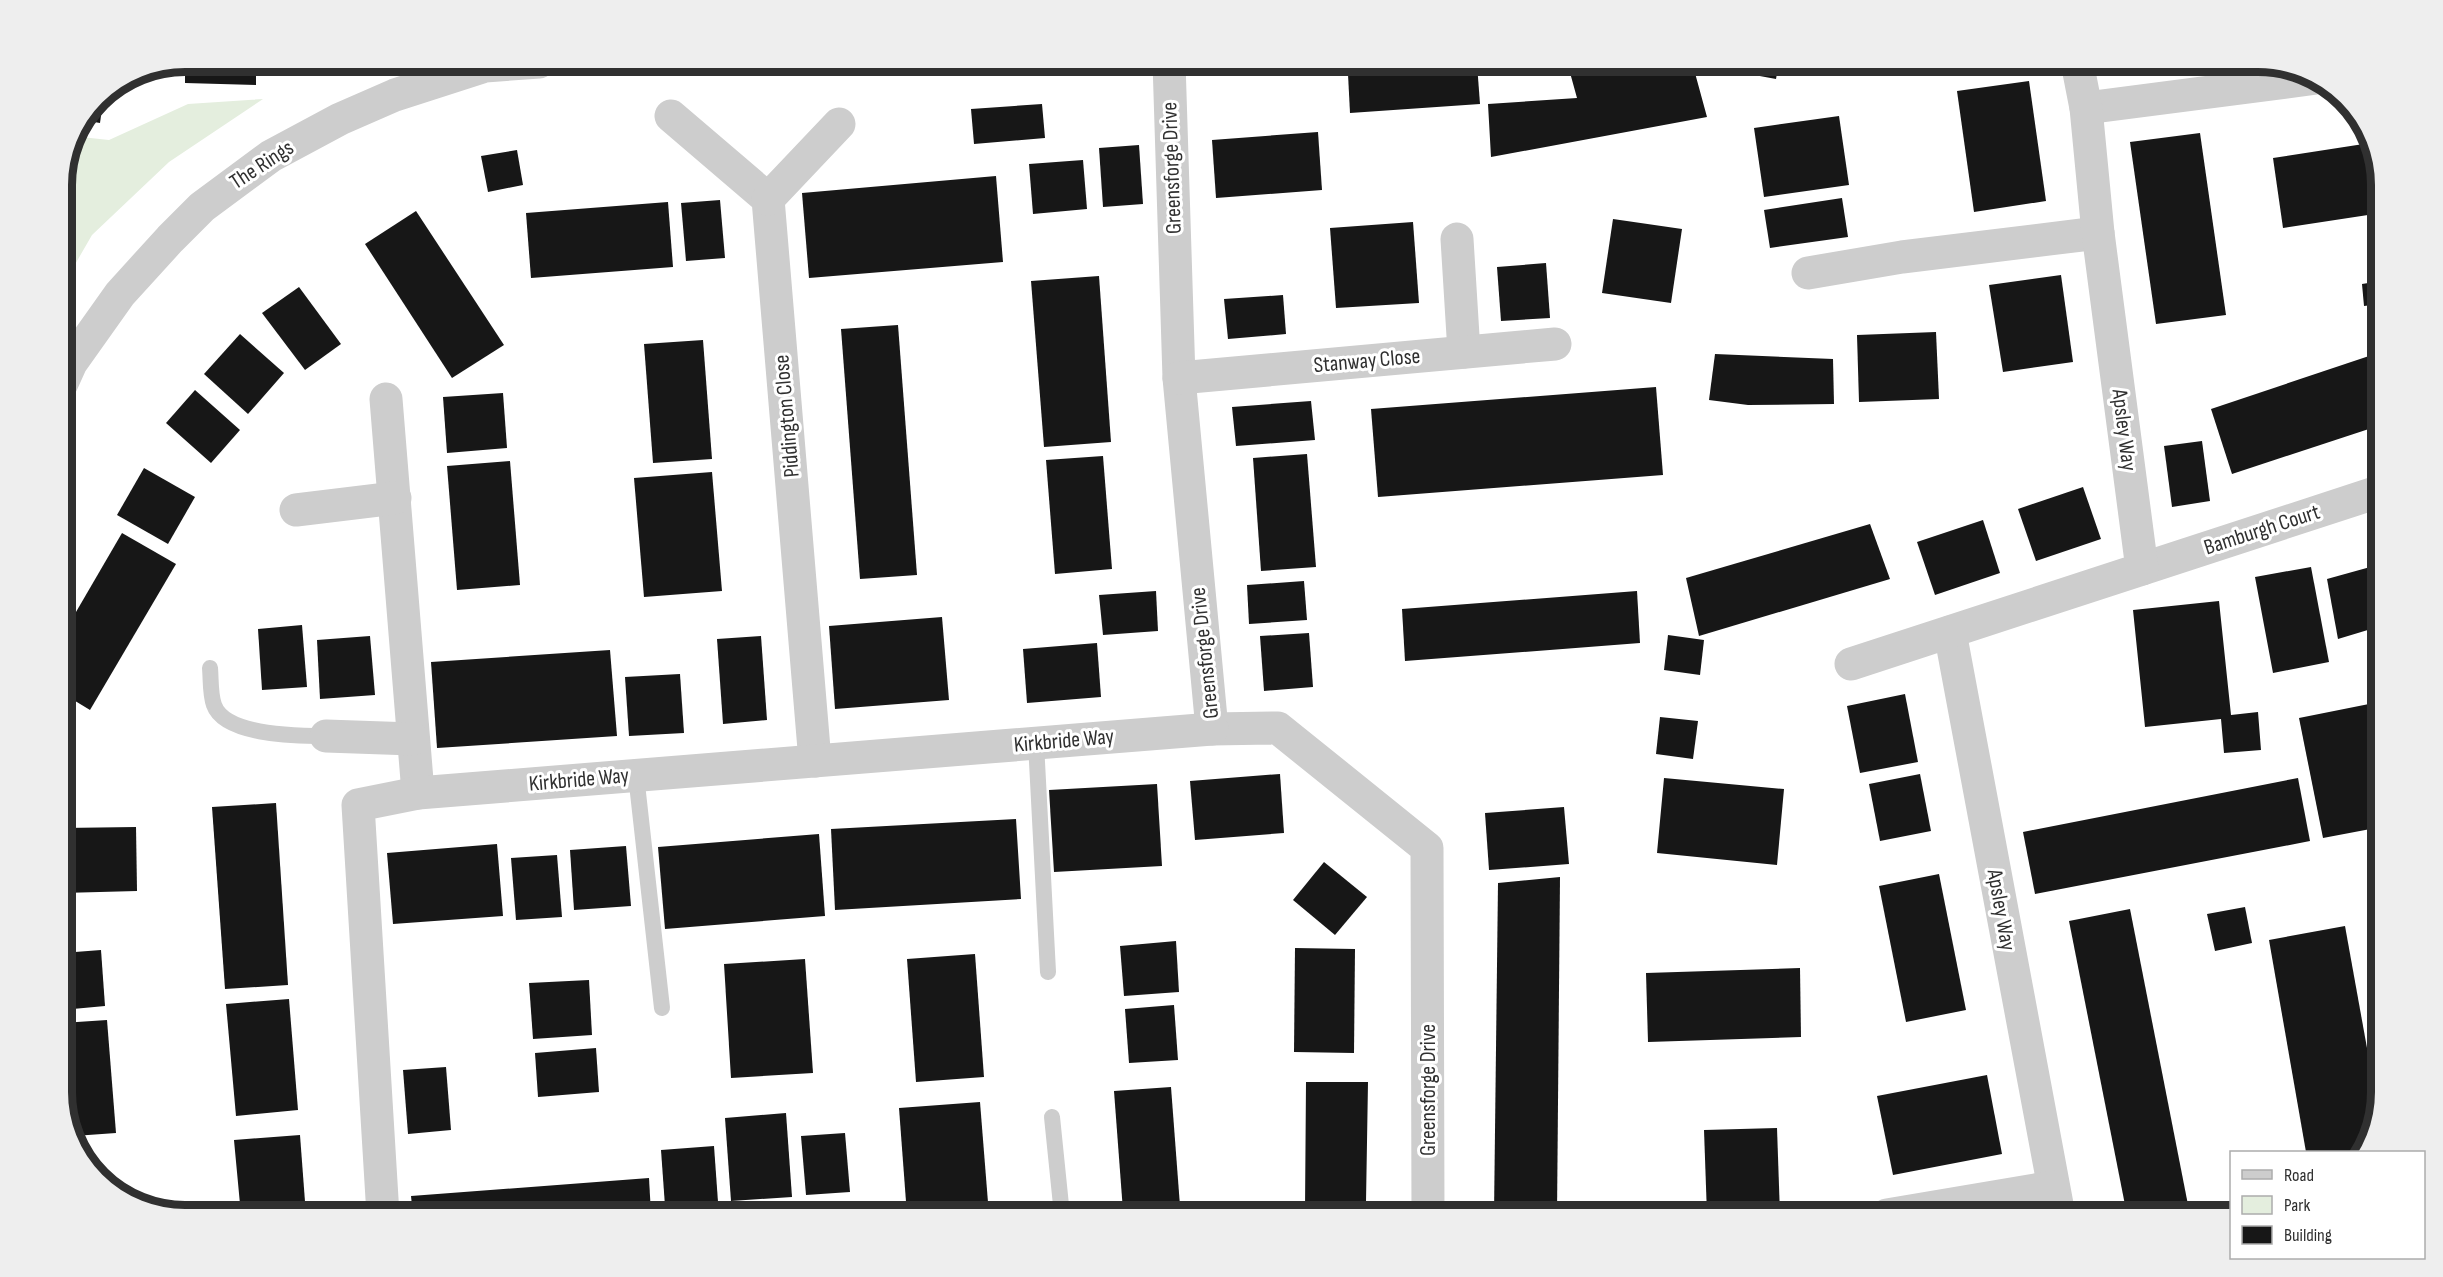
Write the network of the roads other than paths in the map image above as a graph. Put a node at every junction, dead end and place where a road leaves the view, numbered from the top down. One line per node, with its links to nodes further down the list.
1 (466, 72): 14 (street, The Rings)
2 (1169, 72): 15 (street, Greensforge Drive)
3 (2079, 72): 5 (street, Apsley Way)
4 (2299, 80): 5 (street)
5 (2086, 108): 9 (street, Apsley Way)
6 (671, 116): 8 (street)
7 (839, 124): 8 (street)
8 (768, 199): 28 (street, Piddington Close)
9 (2098, 234): 11 (street); 20 (street, Apsley Way)
10 (1457, 239): 13 (street)
11 (1808, 273)
12 (1555, 344): 13 (street, Stanway Close)
13 (1464, 352): 15 (street, Stanway Close)
14 (72, 362)
15 (1179, 378): 24 (street, Greensforge Drive)
16 (386, 399): 18 (street)
17 (2371, 494): 20 (street, Bamburgh Court)
18 (395, 498): 19 (street); 26 (street)
19 (296, 510)
20 (2142, 569): 21 (street)
21 (1950, 632): 22 (street); 34 (street, Apsley Way)
22 (1851, 664)
23 (210, 668): 25 (lane)
24 (1212, 729): 27 (street, Kirkbride Way); 37 (street, Greensforge Drive)
25 (326, 736): 26 (street)
26 (413, 739): 30 (street)
27 (1036, 743): 28 (street, Kirkbride Way); 31 (lane)
28 (815, 760): 29 (street, Kirkbride Way)
29 (636, 775): 30 (street, Kirkbride Way); 32 (lane)
30 (418, 793): 35 (street, Kirkbride Way)
31 (1048, 972)
32 (662, 1008)
33 (1052, 1117): 36 (lane)
34 (2056, 1201): 38 (street, Apsley Way)
35 (382, 1205)
36 (1061, 1205)
37 (1428, 1205)
38 (2008, 1205)

